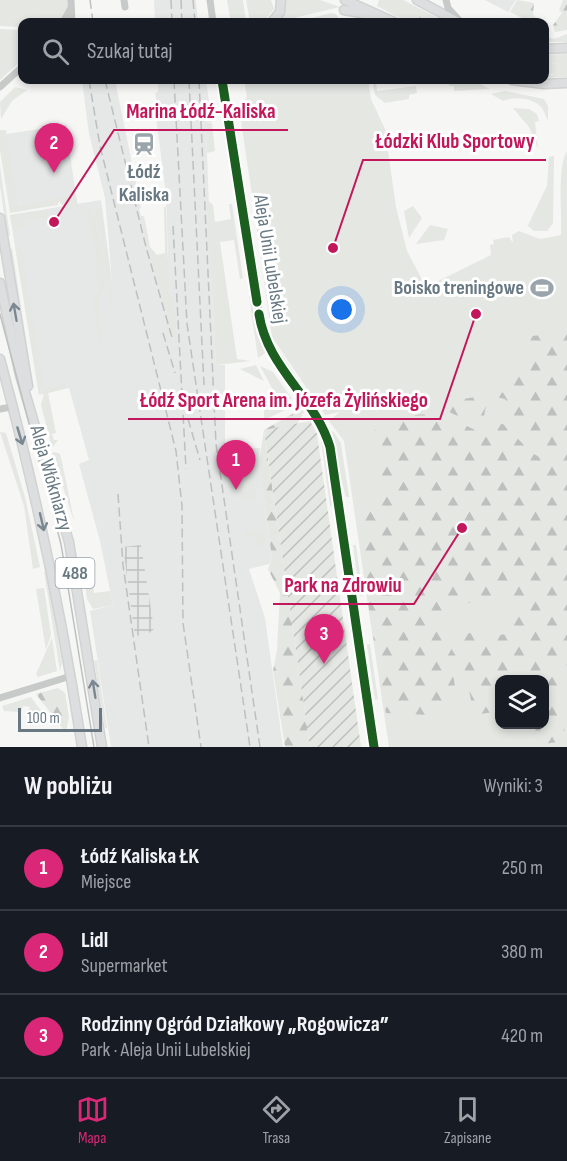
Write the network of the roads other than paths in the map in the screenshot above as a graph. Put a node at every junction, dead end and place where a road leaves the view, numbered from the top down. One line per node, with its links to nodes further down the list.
1 (210, 0): 10 (street)
2 (281, 0): 11 (main road)
3 (345, 0): 8 (main road)
4 (417, 0): 12 (main road)
5 (446, 0): 13 (street)
6 (72, 3): 9 (street)
7 (344, 10): 8 (main road)
8 (384, 17)
9 (65, 18)
10 (212, 18)
11 (275, 18)
12 (452, 18)
13 (456, 18)
14 (567, 48): 15 (main road)
15 (549, 49)
16 (18, 71): 20 (street)
17 (567, 83): 19 (main road)
18 (223, 84): 32 (street, Aleja Unii Lubelskiej)
19 (549, 84)
20 (0, 87)
21 (0, 218): 25 (main road, one-way to 21)
22 (0, 283): 25 (main road, Aleja Włókniarzy / 488)
23 (0, 359): 26 (main road, Aleja Włókniarzy / 488)
24 (0, 381): 26 (main road)
25 (30, 404): 31 (main road, Aleja Włókniarzy / 488, one-way to 25)
26 (11, 407): 27 (street); 28 (main road, Aleja Włókniarzy / 488, one-way to 28)
27 (0, 409)
28 (71, 676): 29 (street); 30 (main road, Aleja Włókniarzy / 488)
29 (0, 698)
30 (82, 747)
31 (102, 747)
32 (374, 747)

